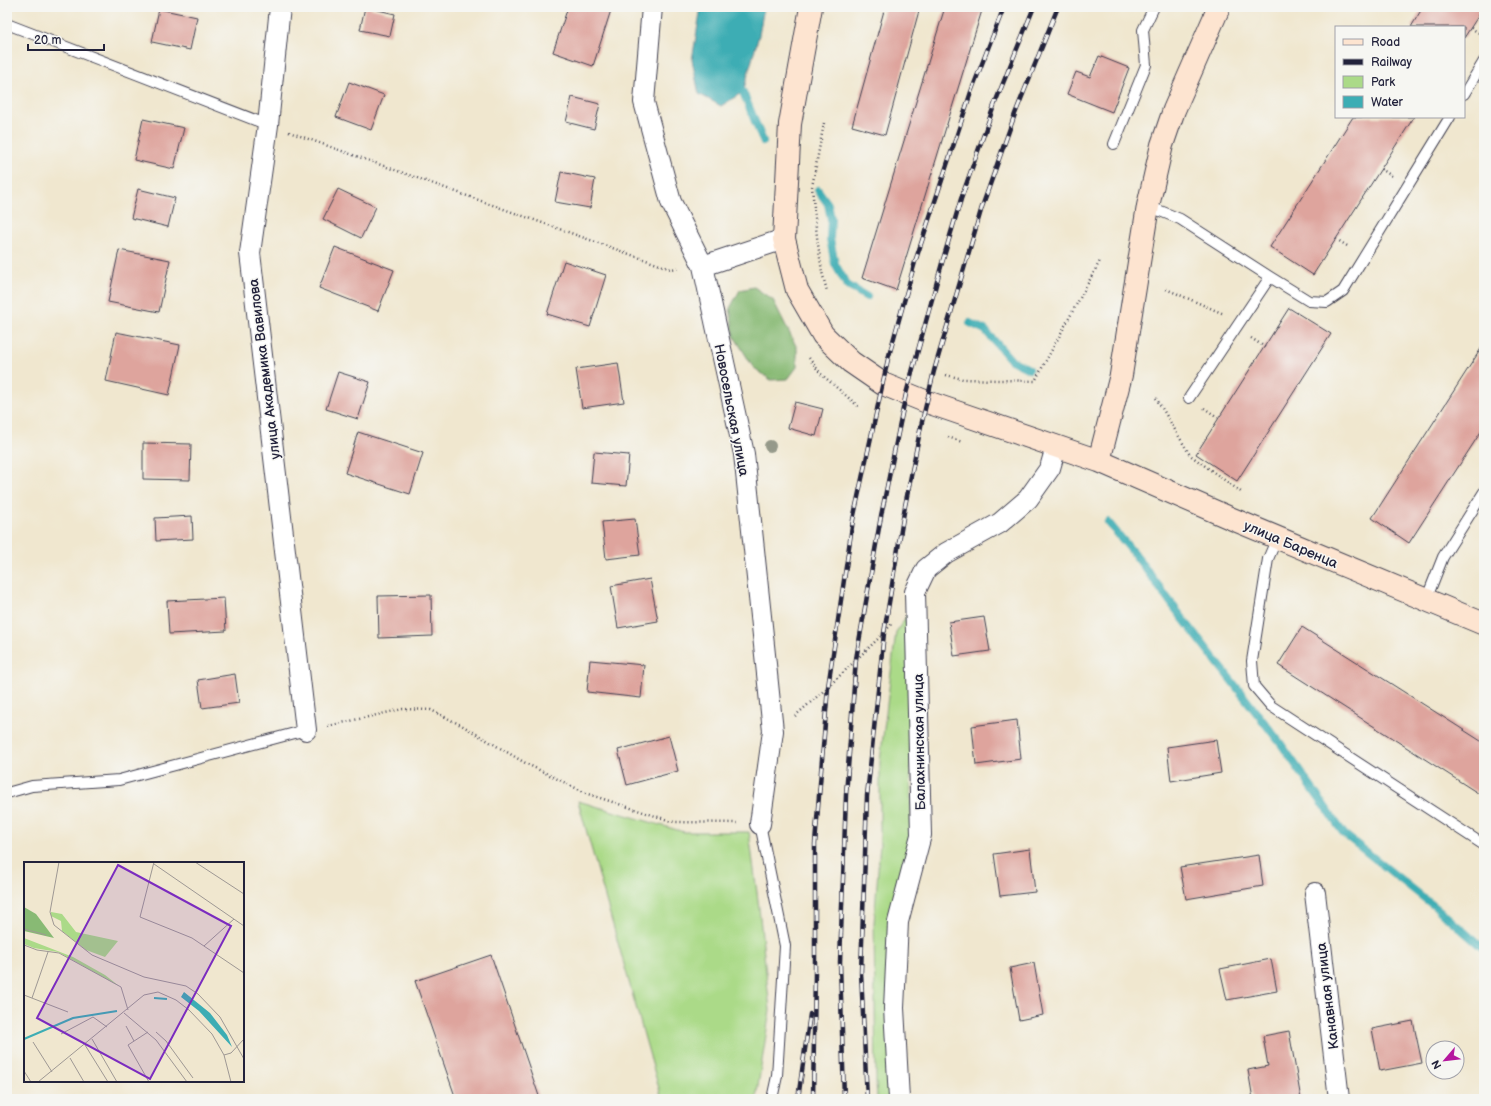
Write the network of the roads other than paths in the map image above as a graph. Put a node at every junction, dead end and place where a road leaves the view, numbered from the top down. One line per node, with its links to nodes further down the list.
1 (280, 7): 10 (street, улица Академика Вавилова)
2 (652, 7): 14 (street, Новосельская улица)
3 (811, 7): 13 (street, улица Баренца)
4 (1154, 7): 11 (lane)
5 (1219, 7): 12 (street)
6 (7, 24): 10 (lane)
7 (1484, 61): 8 (lane)
8 (1465, 92)
9 (1449, 118): 15 (lane)
10 (268, 125): 23 (street, улица Академика Вавилова)
11 (1114, 144)
12 (1148, 206): 15 (lane); 18 (street)
13 (784, 239): 14 (street); 17 (street, улица Баренца)
14 (703, 266): 25 (street, Новосельская улица)
15 (1270, 277): 16 (lane)
16 (1189, 398)
17 (1056, 447): 18 (street, улица Баренца); 29 (street, Балахнинская улица)
18 (1099, 461): 20 (street, улица Баренца)
19 (1484, 492): 21 (lane)
20 (1277, 538): 21 (street, улица Баренца); 26 (lane)
21 (1426, 600): 22 (street, улица Баренца)
22 (1484, 624)
23 (306, 730): 24 (lane)
24 (7, 793)
25 (760, 824): 28 (lane)
26 (1484, 845)
27 (1315, 893): 30 (street, Канавная улица)
28 (772, 1099)
29 (900, 1099)
30 (1339, 1099)

